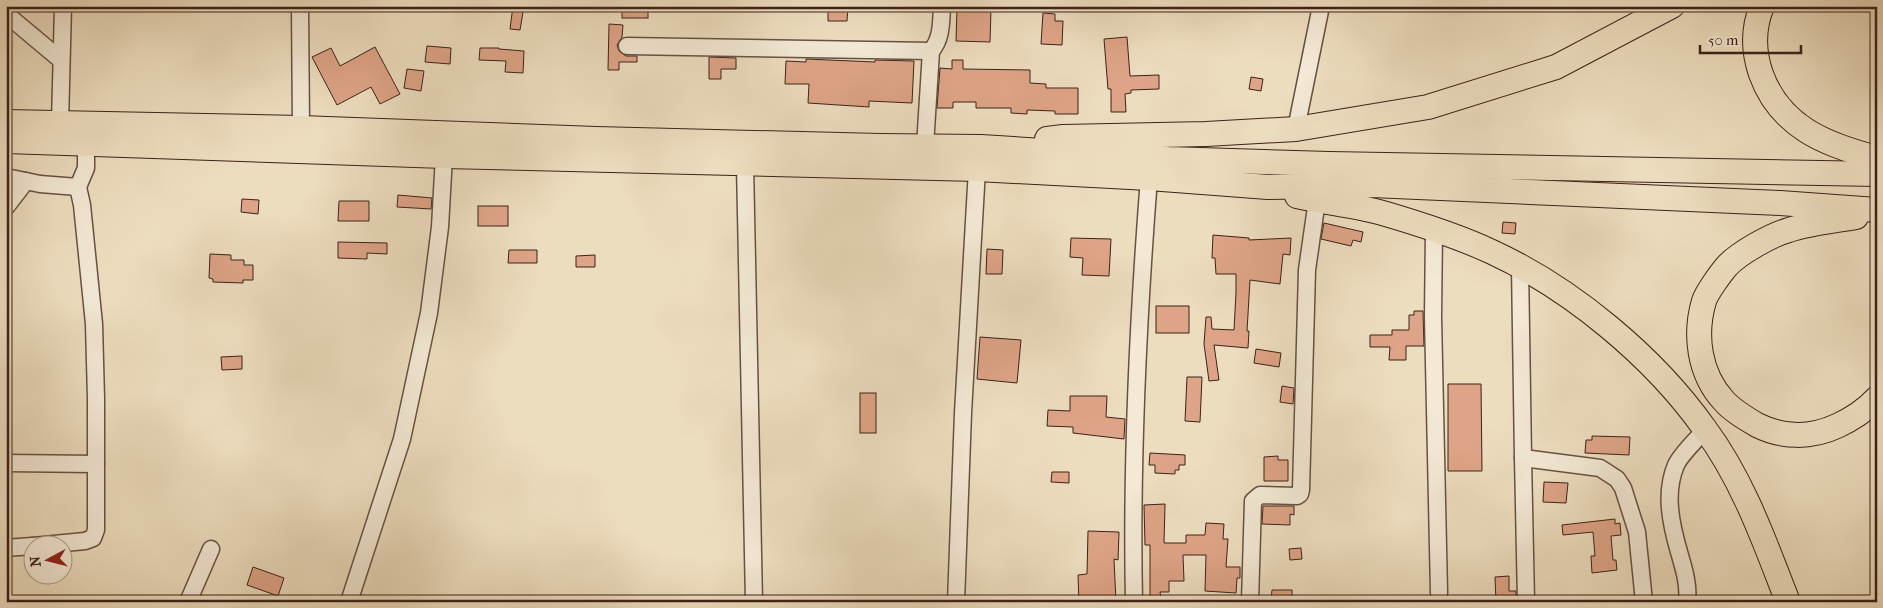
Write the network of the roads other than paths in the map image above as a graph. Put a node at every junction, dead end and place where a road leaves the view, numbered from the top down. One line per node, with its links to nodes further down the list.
1 (63, 6): 10 (street)
2 (300, 6): 13 (street)
3 (942, 6): 9 (street)
4 (1321, 6): 14 (street)
5 (1672, 6): 14 (highway)
6 (1762, 6): 20 (highway)
7 (6, 14): 10 (street)
8 (627, 46): 9 (street)
9 (930, 50): 17 (street)
10 (61, 60): 12 (street)
11 (6, 122): 12 (highway)
12 (60, 123): 13 (highway)
13 (301, 128): 17 (highway)
14 (1296, 130): 18 (highway)
15 (6, 141): 16 (highway)
16 (86, 143): 19 (highway); 28 (street)
17 (925, 146): 18 (highway)
18 (981, 146): 23 (highway)
19 (444, 156): 21 (highway); 45 (street)
20 (1877, 158)
21 (746, 164): 22 (highway); 46 (street)
22 (977, 170): 25 (highway); 47 (street)
23 (1877, 174)
24 (6, 177): 26 (street)
25 (1149, 178): 27 (highway); 48 (street)
26 (26, 181): 28 (street); 30 (street)
27 (1268, 186): 29 (highway); 31 (highway)
28 (78, 187): 38 (street)
29 (1317, 200): 32 (highway); 49 (street)
30 (6, 207)
31 (1877, 211): 34 (highway)
32 (1434, 230): 33 (highway); 43 (street)
33 (1520, 266): 35 (highway); 36 (street)
34 (1877, 398)
35 (1706, 429): 52 (street); 53 (highway)
36 (1523, 458): 50 (street); 51 (street)
37 (6, 463): 38 (street)
38 (96, 464): 39 (street)
39 (72, 542)
40 (22, 547): 41 (street)
41 (6, 548)
42 (211, 549): 44 (street)
43 (1439, 593)
44 (188, 602)
45 (349, 602)
46 (754, 602)
47 (956, 602)
48 (1134, 602)
49 (1250, 602)
50 (1526, 602)
51 (1644, 602)
52 (1687, 602)
53 (1788, 602)

